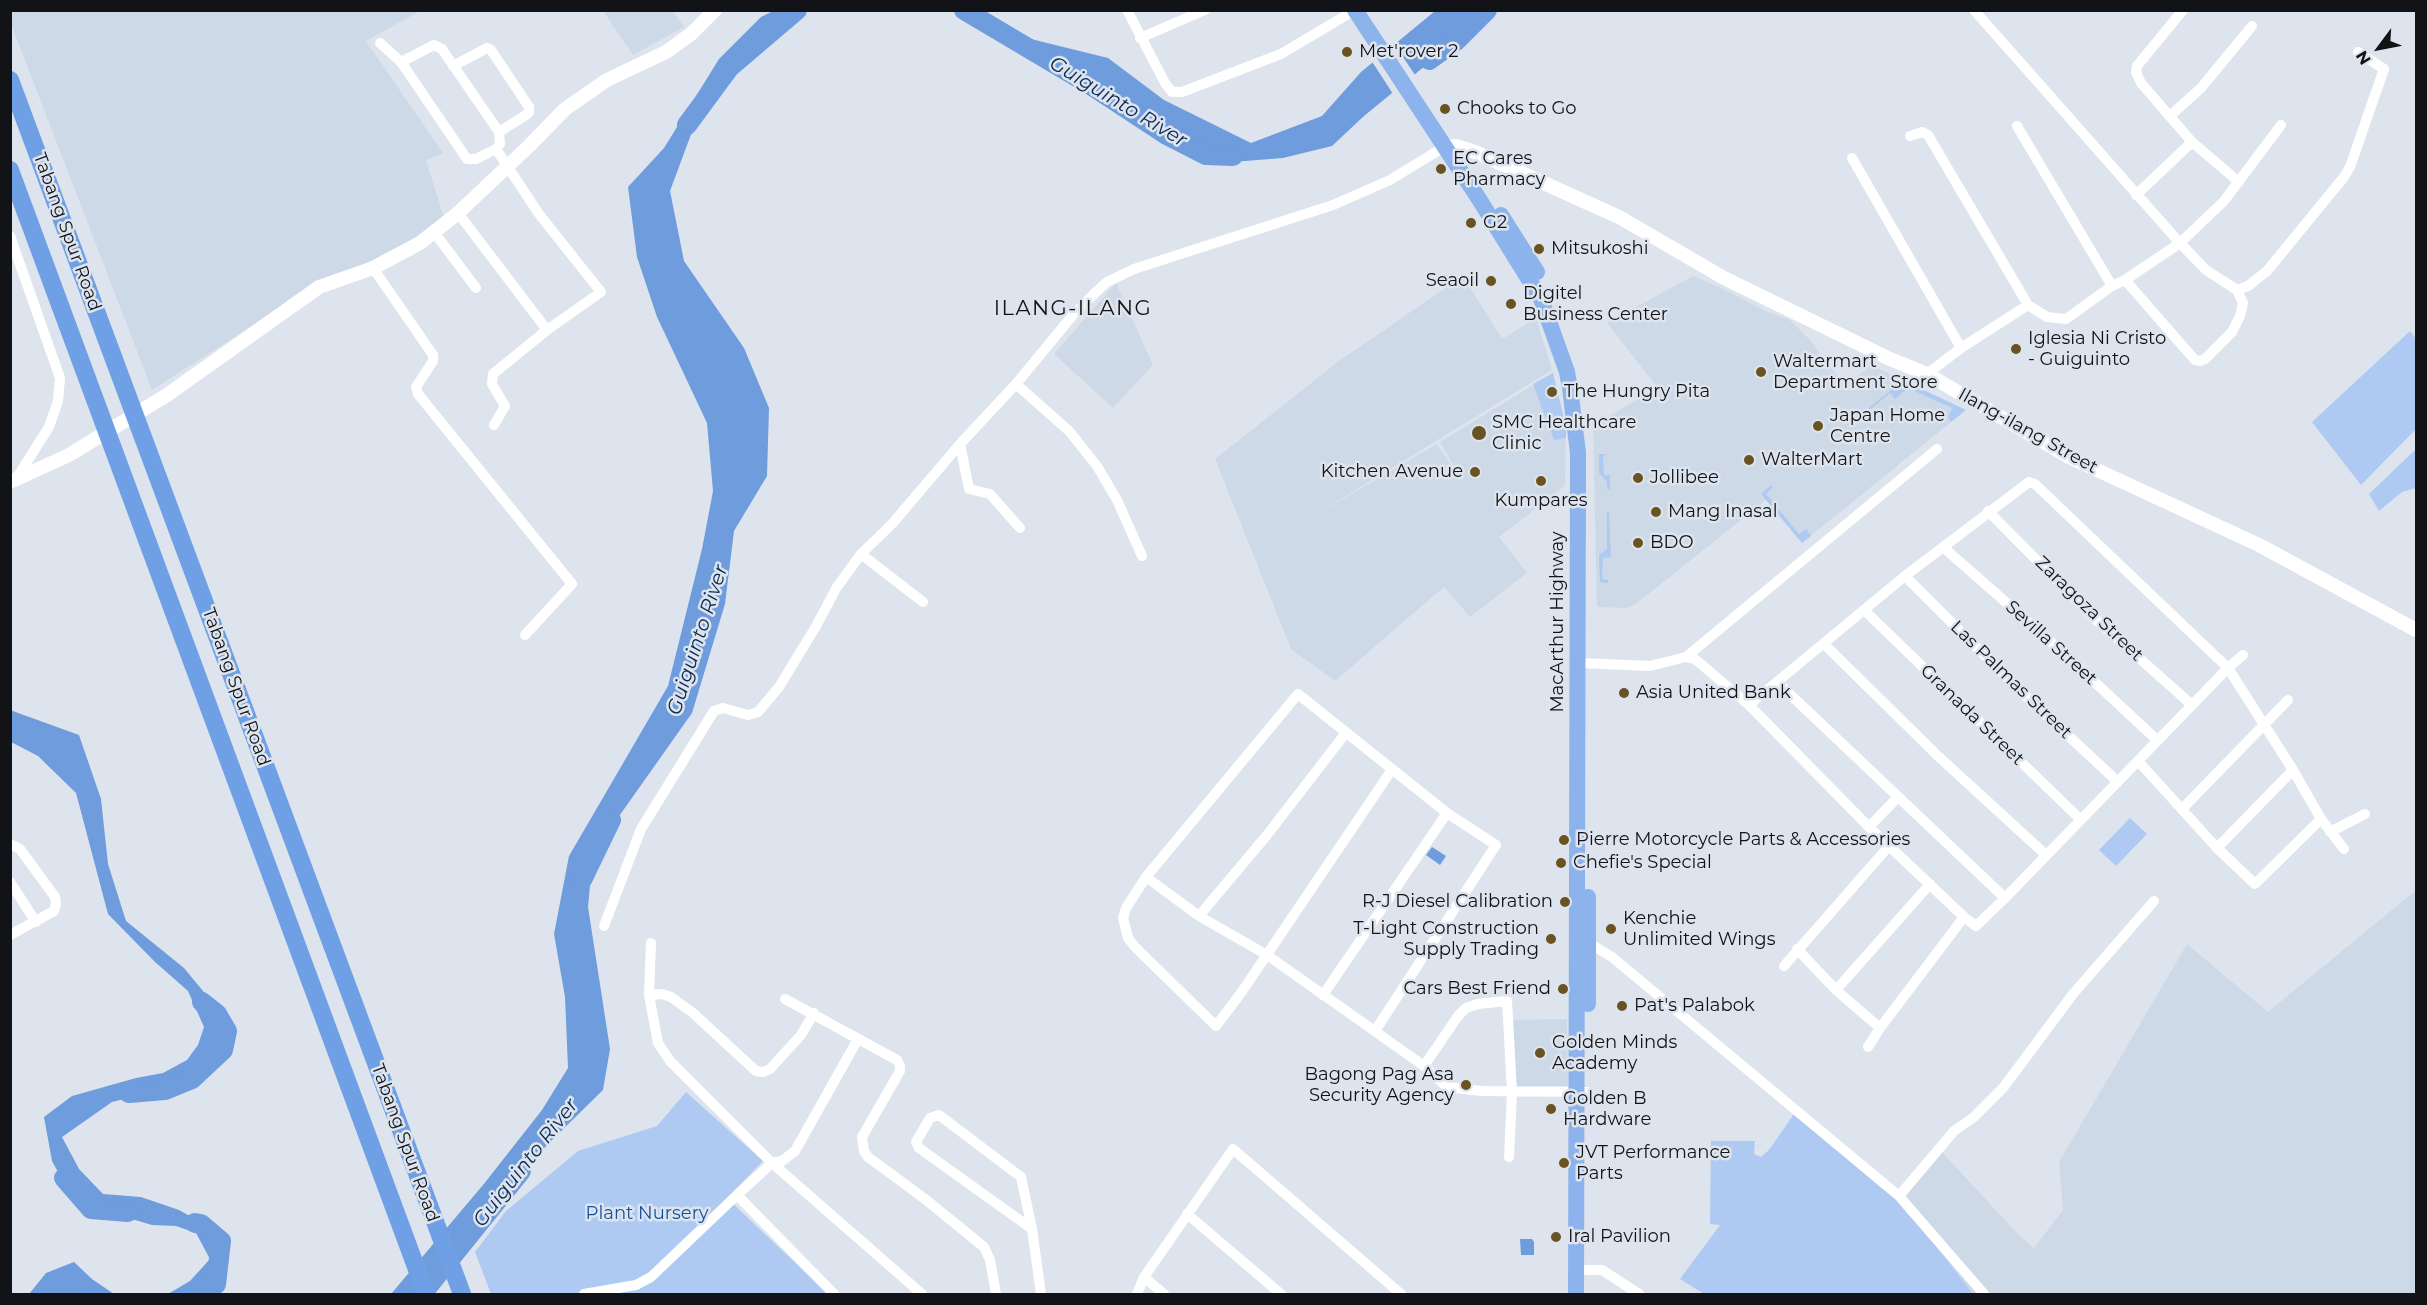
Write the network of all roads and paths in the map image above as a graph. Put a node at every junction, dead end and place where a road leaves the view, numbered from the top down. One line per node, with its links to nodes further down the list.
1 (715, 10): 23 (street)
2 (1127, 10): 8 (street)
3 (1205, 10): 8 (street)
4 (1974, 10): 26 (street)
5 (2183, 10): 14 (street)
6 (1362, 14): 8 (street); 20 (highway, MacArthur Highway)
7 (2252, 26): 14 (street)
8 (1140, 38)
9 (380, 43): 11 (street)
10 (2358, 52): 35 (street)
11 (401, 62): 12 (street); 21 (street)
12 (453, 66): 17 (street); 17 (street)
13 (10, 80): 121 (highway, Tabang Spur Road)
14 (2171, 115): 19 (street)
15 (2281, 125): 25 (street)
16 (2017, 126): 33 (street)
17 (499, 132): 21 (street)
18 (1910, 136): 36 (street)
19 (2192, 142): 25 (street); 26 (street)
20 (1450, 147): 39 (street, Ilang-ilang Street); 40 (street); 58 (highway, MacArthur Highway)
21 (496, 149): 23 (street)
22 (1852, 158): 38 (street)
23 (507, 167): 27 (street); 37 (street)
24 (10, 170): 120 (highway, Tabang Spur Road)
25 (2239, 182): 30 (street)
26 (2136, 195): 30 (street)
27 (458, 213): 28 (street); 37 (street)
28 (434, 232): 31 (street); 34 (street)
29 (10, 236): 44 (street)
30 (2180, 243): 32 (street); 35 (street)
31 (373, 268): 44 (street); 54 (street)
32 (2125, 280): 33 (street); 35 (street)
33 (2112, 286): 36 (street)
34 (476, 288)
35 (2237, 290)
36 (2028, 305): 38 (street)
37 (547, 330): 41 (street)
38 (1961, 348): 39 (street)
39 (1927, 374): 53 (street, Ilang-ilang Street)
40 (1016, 384): 42 (street); 49 (street)
41 (494, 425)
42 (960, 444): 46 (street); 48 (street)
43 (1937, 448): 57 (street)
44 (13, 480)
45 (1988, 512): 47 (street); 59 (street); 63 (street, Zaragoza Street)
46 (1020, 528)
47 (1942, 547): 50 (street); 66 (street, Sevilla Street)
48 (861, 554): 51 (street); 92 (street)
49 (1142, 556)
50 (1905, 576): 52 (street); 70 (street, Las Palmas Street)
51 (923, 602)
52 (1864, 610): 55 (street); 75 (street, Granada Street)
53 (2416, 630)
54 (525, 635)
55 (1824, 644): 60 (street); 83 (street)
56 (2243, 655): 59 (street)
57 (1686, 657): 58 (street); 62 (street)
58 (1583, 664): 95 (highway, MacArthur Highway)
59 (2228, 668): 63 (street); 64 (street)
60 (1777, 682): 62 (street); 71 (street)
61 (2288, 700): 64 (street)
62 (1749, 705): 77 (street)
63 (2192, 705): 66 (street)
64 (2264, 724): 68 (street); 72 (street)
65 (1345, 734): 69 (street); 84 (street); 89 (street)
66 (2157, 740): 67 (street)
67 (2138, 761): 70 (street); 72 (street)
68 (2293, 770): 76 (street); 81 (street)
69 (1391, 771): 73 (street); 97 (street)
70 (2118, 782): 75 (street)
71 (1897, 798): 77 (street); 87 (street)
72 (2182, 809): 81 (street)
73 (1447, 813): 101 (street); 105 (street)
74 (2365, 814): 78 (street)
75 (2080, 819): 83 (street)
76 (2321, 819): 78 (street); 81 (street)
77 (1869, 827): 80 (street)
78 (2330, 832): 82 (street)
79 (10, 844): 91 (street)
80 (1889, 846): 86 (street); 96 (street)
81 (2217, 848)
82 (2344, 849)
83 (2046, 855): 87 (street)
84 (1146, 877): 89 (street); 97 (street)
85 (10, 882): 91 (street)
86 (1930, 884): 90 (street); 99 (street)
87 (2005, 898): 90 (street)
88 (2154, 901): 114 (street)
89 (1199, 916): 97 (street)
90 (1964, 917): 104 (street)
91 (36, 922): 93 (street)
92 (604, 926)
93 (10, 935)
94 (651, 944): 100 (street)
95 (1583, 944): 110 (highway, MacArthur Highway); 114 (street)
96 (1797, 949): 98 (street); 99 (street)
97 (1267, 955): 101 (street)
98 (1784, 966)
99 (1836, 990): 104 (street)
100 (649, 995): 103 (street); 112 (street)
101 (1323, 995): 105 (street)
102 (785, 999): 103 (street)
103 (814, 1014): 106 (street)
104 (1880, 1028): 107 (street)
105 (1375, 1031): 108 (street)
106 (858, 1039): 112 (street); 125 (street)
107 (1868, 1047)
108 (1425, 1066): 109 (street); 109 (street)
109 (1512, 1092): 110 (street); 111 (street)
110 (1582, 1092): 117 (highway, MacArthur Highway)
111 (1509, 1157)
112 (772, 1163): 113 (street); 124 (street)
113 (736, 1195): 119 (street); 123 (street)
114 (1899, 1196): 134 (street)
115 (1187, 1215): 118 (street); 129 (street); 130 (street)
116 (1032, 1229): 116 (street); 126 (street)
117 (1581, 1270): 131 (highway, MacArthur Highway); 132 (highway, MacArthur Highway); 133 (street)
118 (1144, 1277): 127 (street); 128 (street)
119 (638, 1290): 122 (street)
120 (426, 1294)
121 (462, 1294)
122 (584, 1294)
123 (834, 1294)
124 (922, 1294)
125 (996, 1294)
126 (1041, 1294)
127 (1137, 1294)
128 (1164, 1294)
129 (1281, 1294)
130 (1401, 1294)
131 (1576, 1294)
132 (1587, 1294)
133 (1639, 1294)
134 (1984, 1294)

